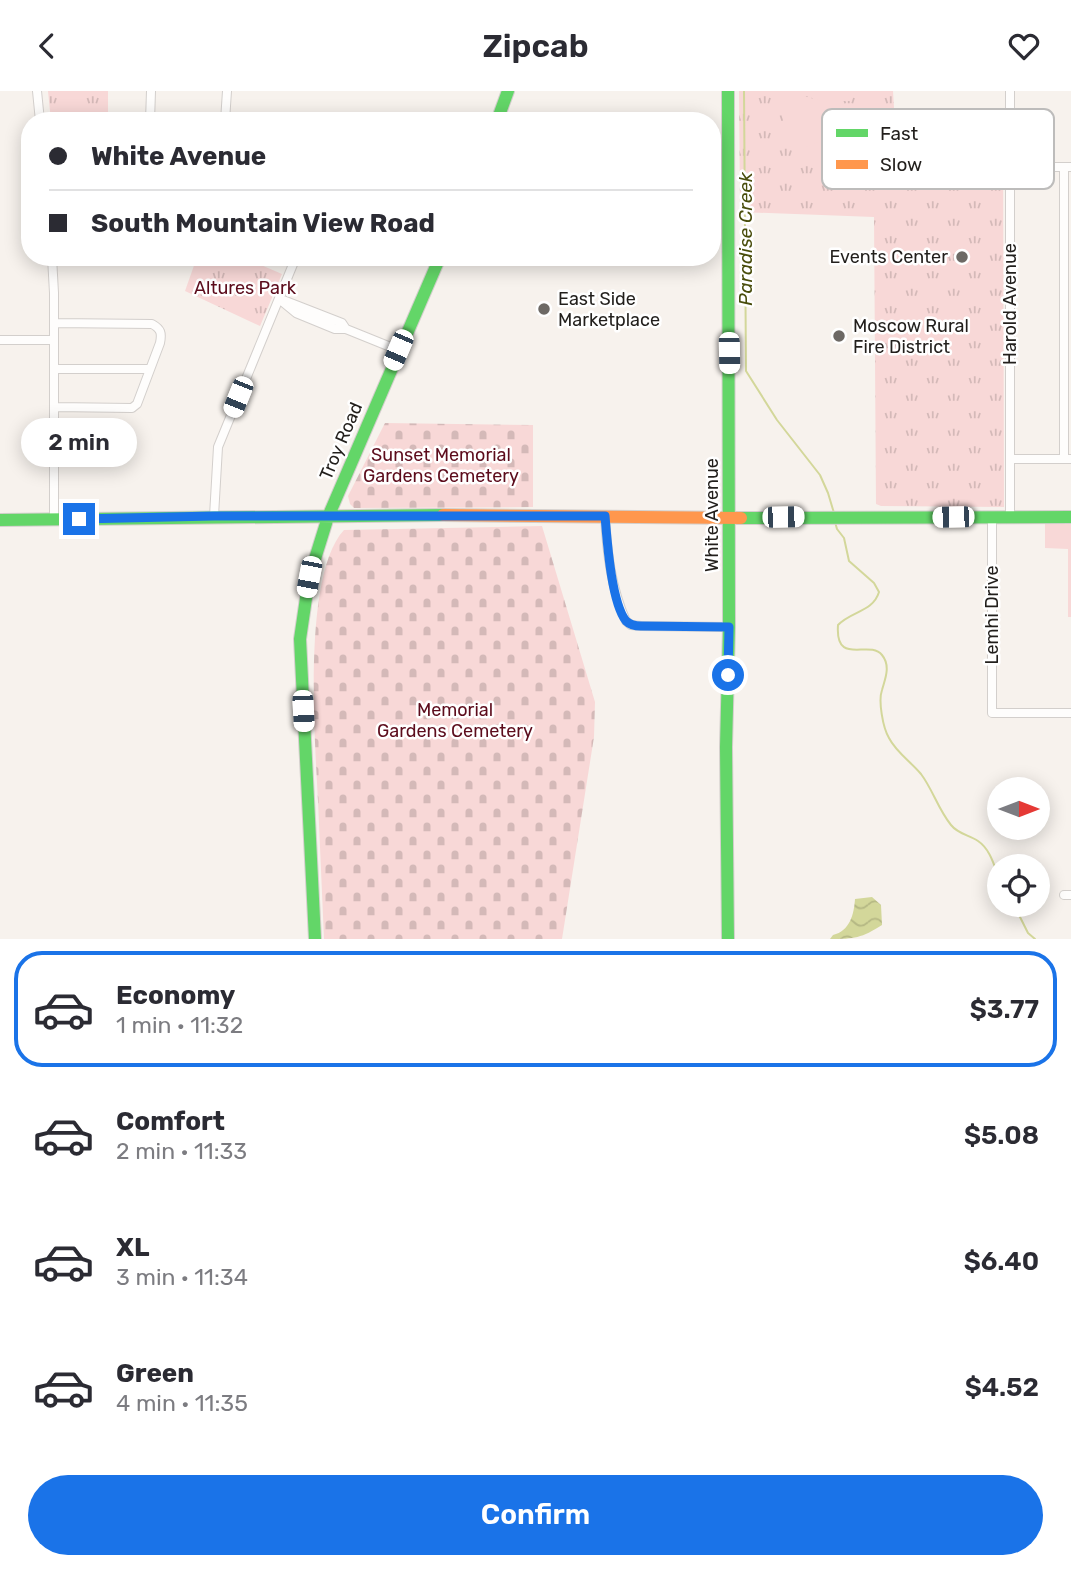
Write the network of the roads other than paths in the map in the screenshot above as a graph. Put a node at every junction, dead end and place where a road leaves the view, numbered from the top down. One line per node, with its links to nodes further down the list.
1 (37, 91): 8 (street)
2 (150, 91): 9 (street)
3 (227, 91): 10 (street)
4 (508, 91): 11 (street)
5 (728, 91): 33 (street, White Avenue)
6 (1010, 91): 7 (street, Harold Avenue)
7 (1010, 109)
8 (39, 112)
9 (150, 112)
10 (226, 112)
11 (500, 112)
12 (1067, 167): 26 (street)
13 (1010, 189): 25 (street, Harold Avenue)
14 (52, 266): 18 (street)
15 (292, 266): 17 (street)
16 (436, 266): 21 (street, Troy Road)
17 (279, 299): 21 (street); 27 (street)
18 (54, 323): 20 (street); 23 (street)
19 (0, 340): 20 (street)
20 (54, 340): 22 (street)
21 (398, 350): 29 (street, Troy Road)
22 (54, 369): 23 (street); 24 (street)
23 (150, 369): 24 (street)
24 (54, 407): 34 (street)
25 (1010, 459): 26 (street); 31 (street, Harold Avenue)
26 (1068, 459)
27 (214, 516): 29 (street); 34 (street)
28 (605, 516): 29 (street); 33 (street); 36 (street)
29 (328, 517): 38 (street, Troy Road)
30 (992, 517): 31 (street); 33 (street); 37 (street, Lemhi Drive)
31 (1010, 517): 32 (street)
32 (1071, 517)
33 (729, 518): 36 (street, White Avenue)
34 (54, 519): 35 (street)
35 (0, 520)
36 (729, 627): 39 (street, White Avenue)
37 (1071, 713)
38 (315, 939)
39 (728, 939)

